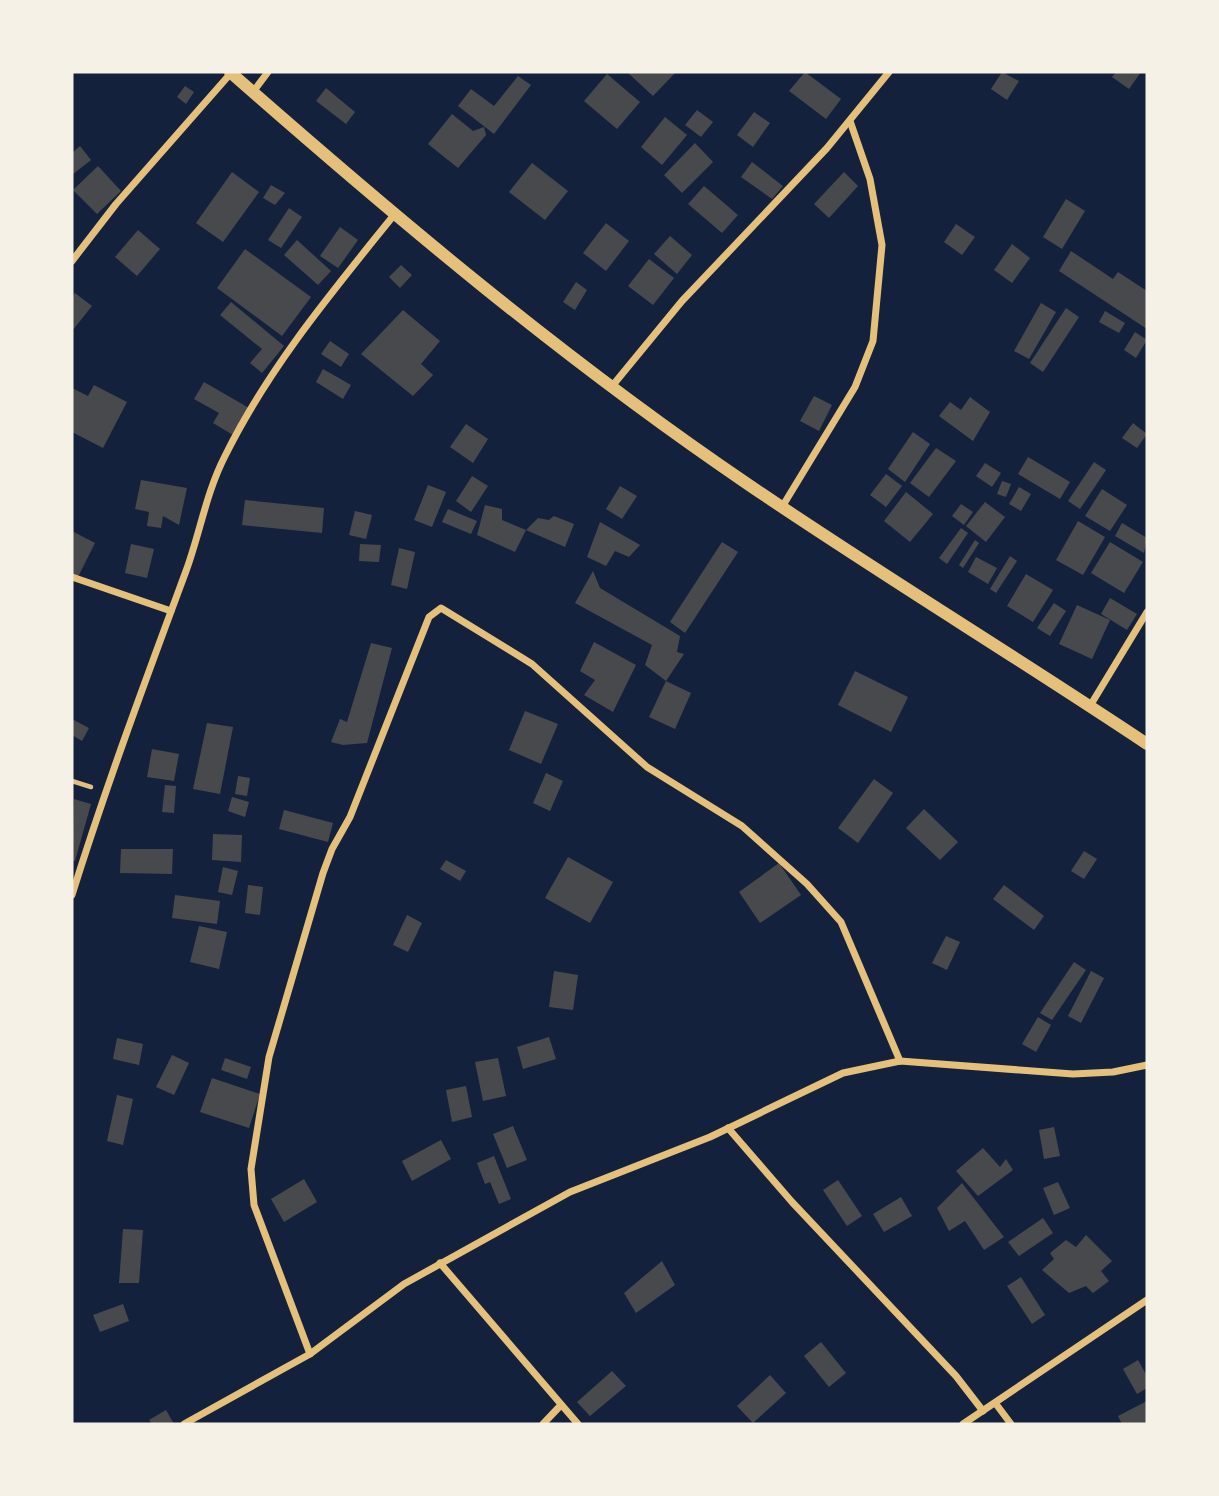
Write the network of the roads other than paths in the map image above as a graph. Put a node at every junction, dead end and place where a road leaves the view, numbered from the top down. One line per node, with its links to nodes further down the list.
1 (231, 72): 4 (street); 7 (street)
2 (268, 72): 4 (street)
3 (889, 72): 5 (street)
4 (253, 92): 6 (street)
5 (850, 121): 8 (street); 9 (street)
6 (394, 215): 8 (street); 11 (street)
7 (72, 261)
8 (613, 385): 9 (street)
9 (782, 506): 13 (street)
10 (72, 578): 11 (street)
11 (171, 611): 15 (street)
12 (1147, 612): 13 (street)
13 (1090, 706): 14 (street)
14 (1147, 744)
15 (72, 895)
16 (900, 1060): 17 (street); 18 (street); 21 (street)
17 (1147, 1065)
18 (728, 1128): 19 (street); 24 (street)
19 (440, 1263): 21 (street); 23 (street)
20 (1147, 1300): 22 (street)
21 (310, 1354): 25 (street)
22 (996, 1404): 24 (street); 29 (street)
23 (561, 1405): 26 (street); 27 (street)
24 (984, 1411): 28 (street)
25 (184, 1424)
26 (543, 1424)
27 (578, 1424)
28 (964, 1424)
29 (1011, 1424)

